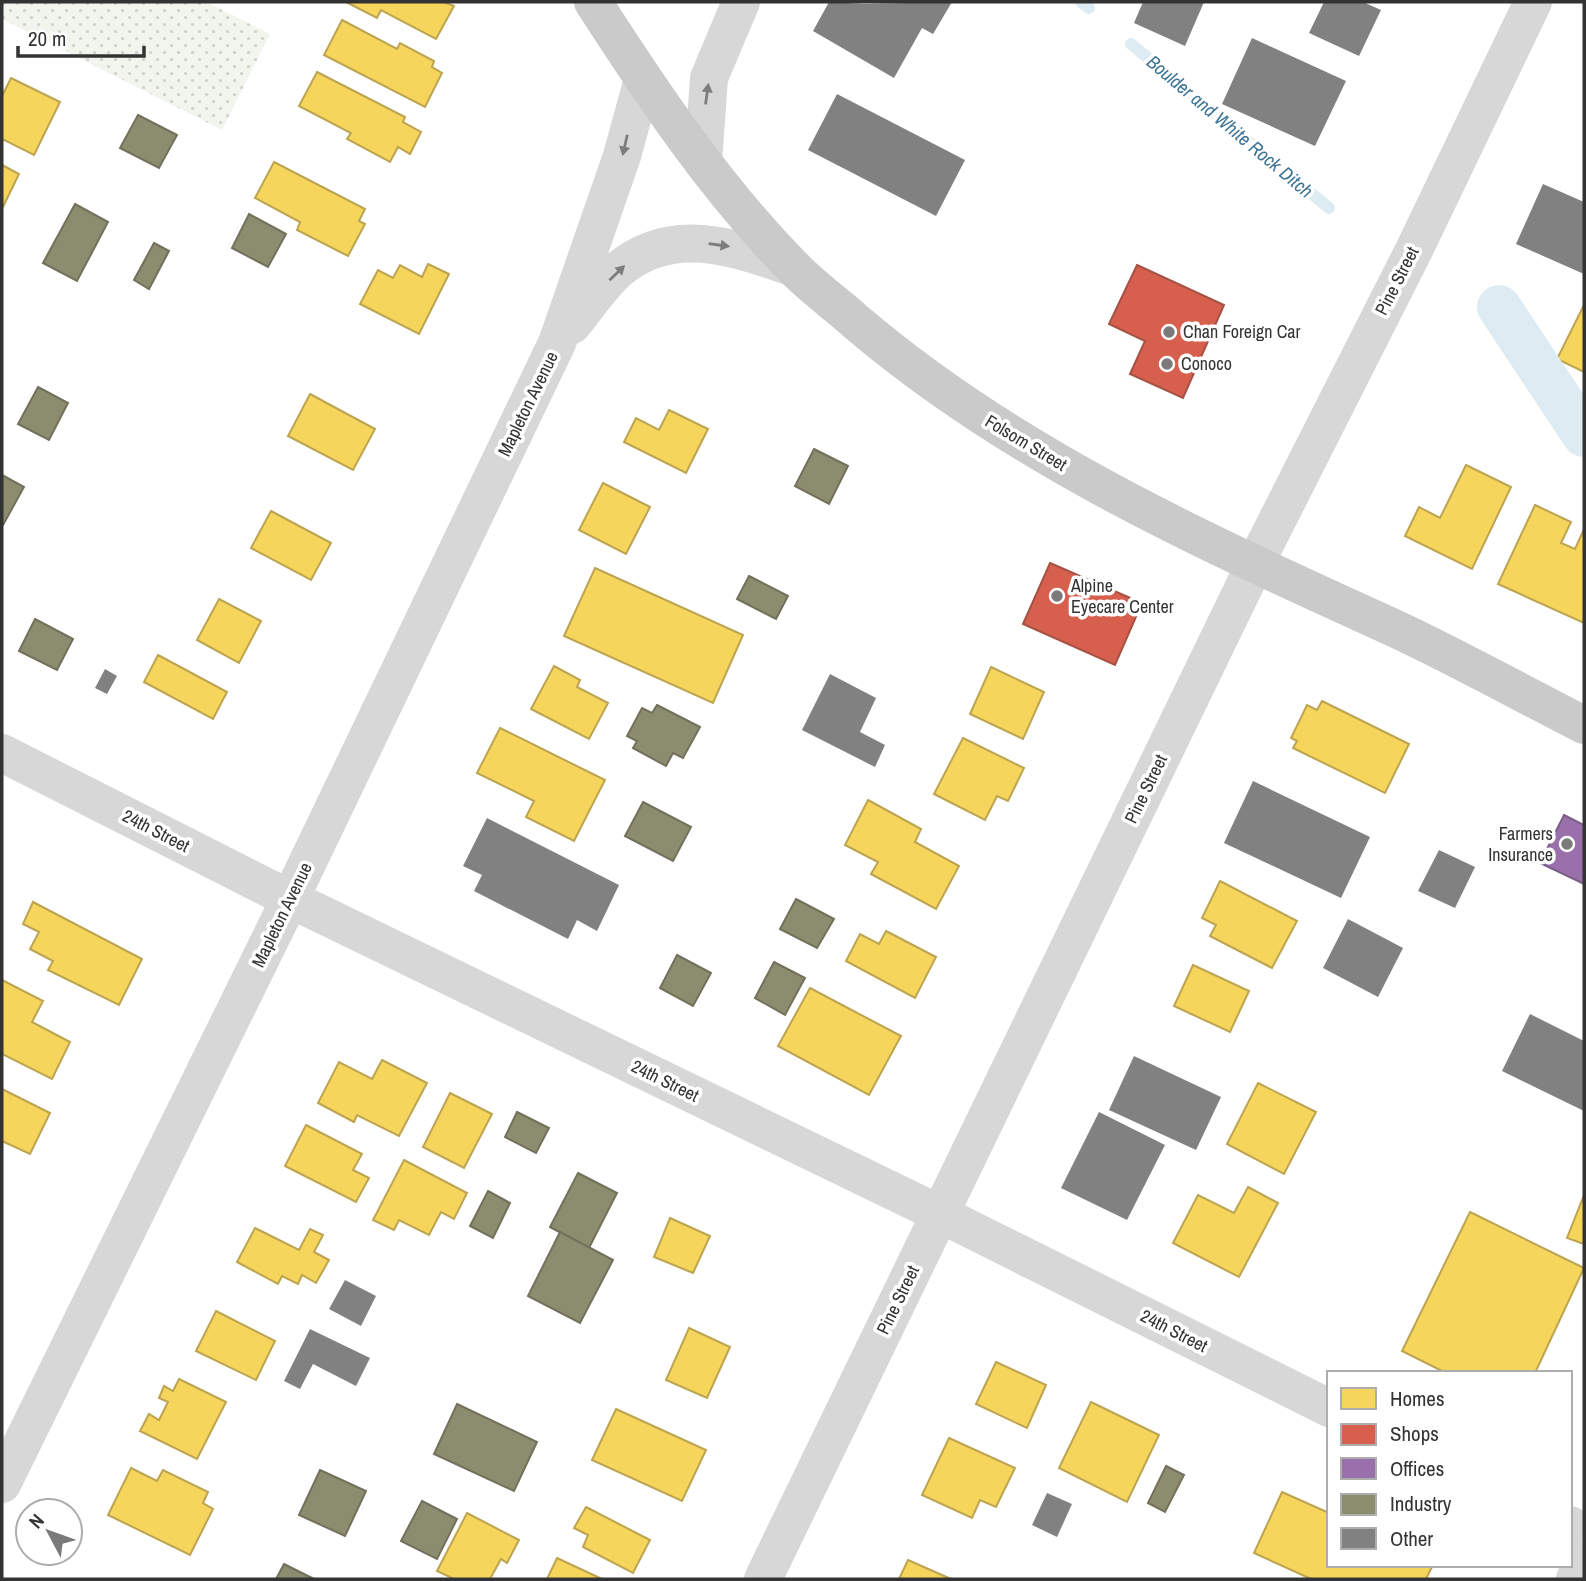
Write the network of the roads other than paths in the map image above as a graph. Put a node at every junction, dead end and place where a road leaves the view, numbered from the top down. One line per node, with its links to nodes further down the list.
1 (593, 2): 4 (main road, Folsom Street)
2 (741, 2): 5 (street, one-way to 2)
3 (1533, 2): 8 (street, Pine Street)
4 (643, 79): 5 (main road, Folsom Street); 7 (street, Mapleton Avenue, one-way to 7)
5 (703, 162): 6 (main road, Folsom Street)
6 (794, 268): 7 (street, Mapleton Avenue, one-way to 6); 8 (main road, Folsom Street)
7 (557, 343): 11 (street, Mapleton Avenue)
8 (1254, 566): 9 (main road, Folsom Street); 12 (street, Pine Street)
9 (1584, 725)
10 (2, 752): 11 (street, 24th Street)
11 (290, 899): 12 (street, 24th Street); 14 (street, Mapleton Avenue)
12 (940, 1214): 13 (street, 24th Street); 16 (street, Pine Street)
13 (1327, 1407)
14 (2, 1485)
15 (1584, 1560): 17 (street)
16 (763, 1579)
17 (1575, 1579)

